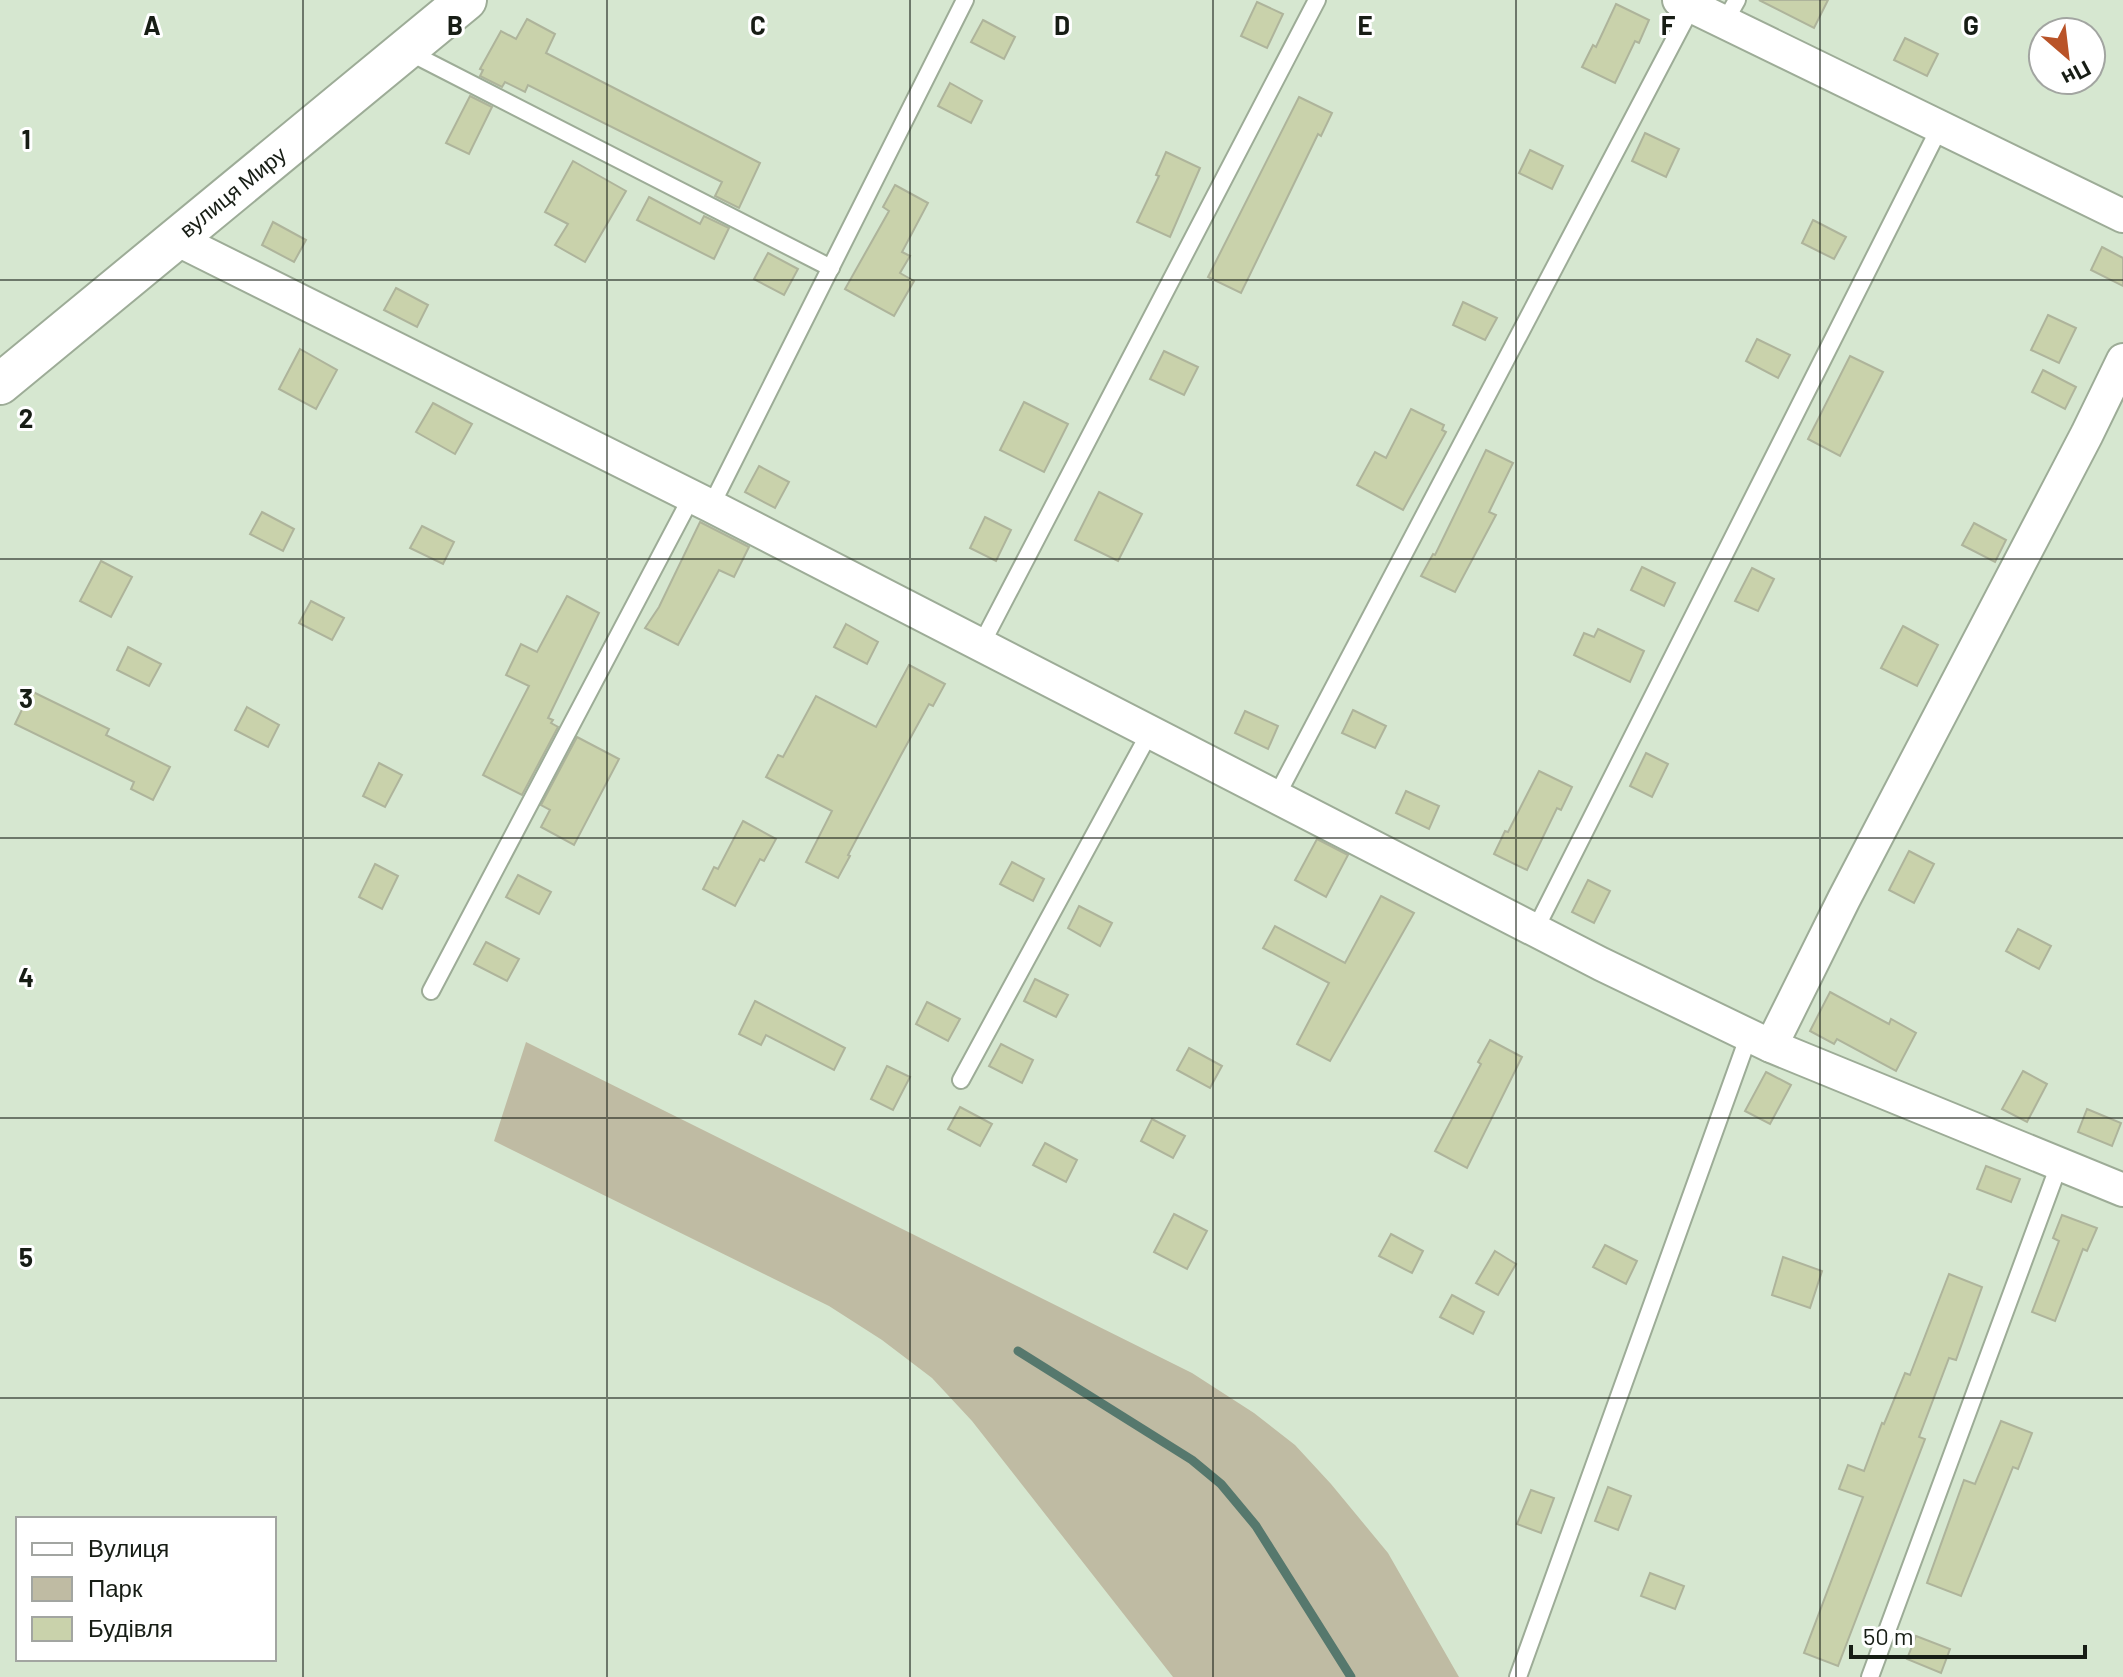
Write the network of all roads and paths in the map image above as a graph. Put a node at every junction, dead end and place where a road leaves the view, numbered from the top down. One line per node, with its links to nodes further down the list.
1 (466, 0): 6 (street, вулиця Миру)
2 (965, 0): 10 (lane)
3 (1317, 0): 14 (lane)
4 (1685, 3): 5 (street); 16 (lane)
5 (1730, 11): 7 (street)
6 (405, 50): 9 (street, вулиця Миру); 10 (lane)
7 (1939, 129): 8 (street); 17 (lane)
8 (2123, 216)
9 (174, 238): 12 (street, вулиця Миру); 13 (street)
10 (831, 268): 13 (lane)
11 (2123, 360): 19 (street)
12 (0, 384)
13 (702, 501): 14 (street); 18 (lane)
14 (981, 645): 15 (street)
15 (1150, 732): 16 (street); 20 (lane)
16 (1276, 797): 17 (street)
17 (1535, 930): 19 (street)
18 (431, 991)
19 (1760, 1040): 21 (street); 23 (lane)
20 (961, 1080)
21 (2059, 1165): 22 (street); 24 (lane)
22 (2123, 1190)
23 (1518, 1677)
24 (1870, 1677)

